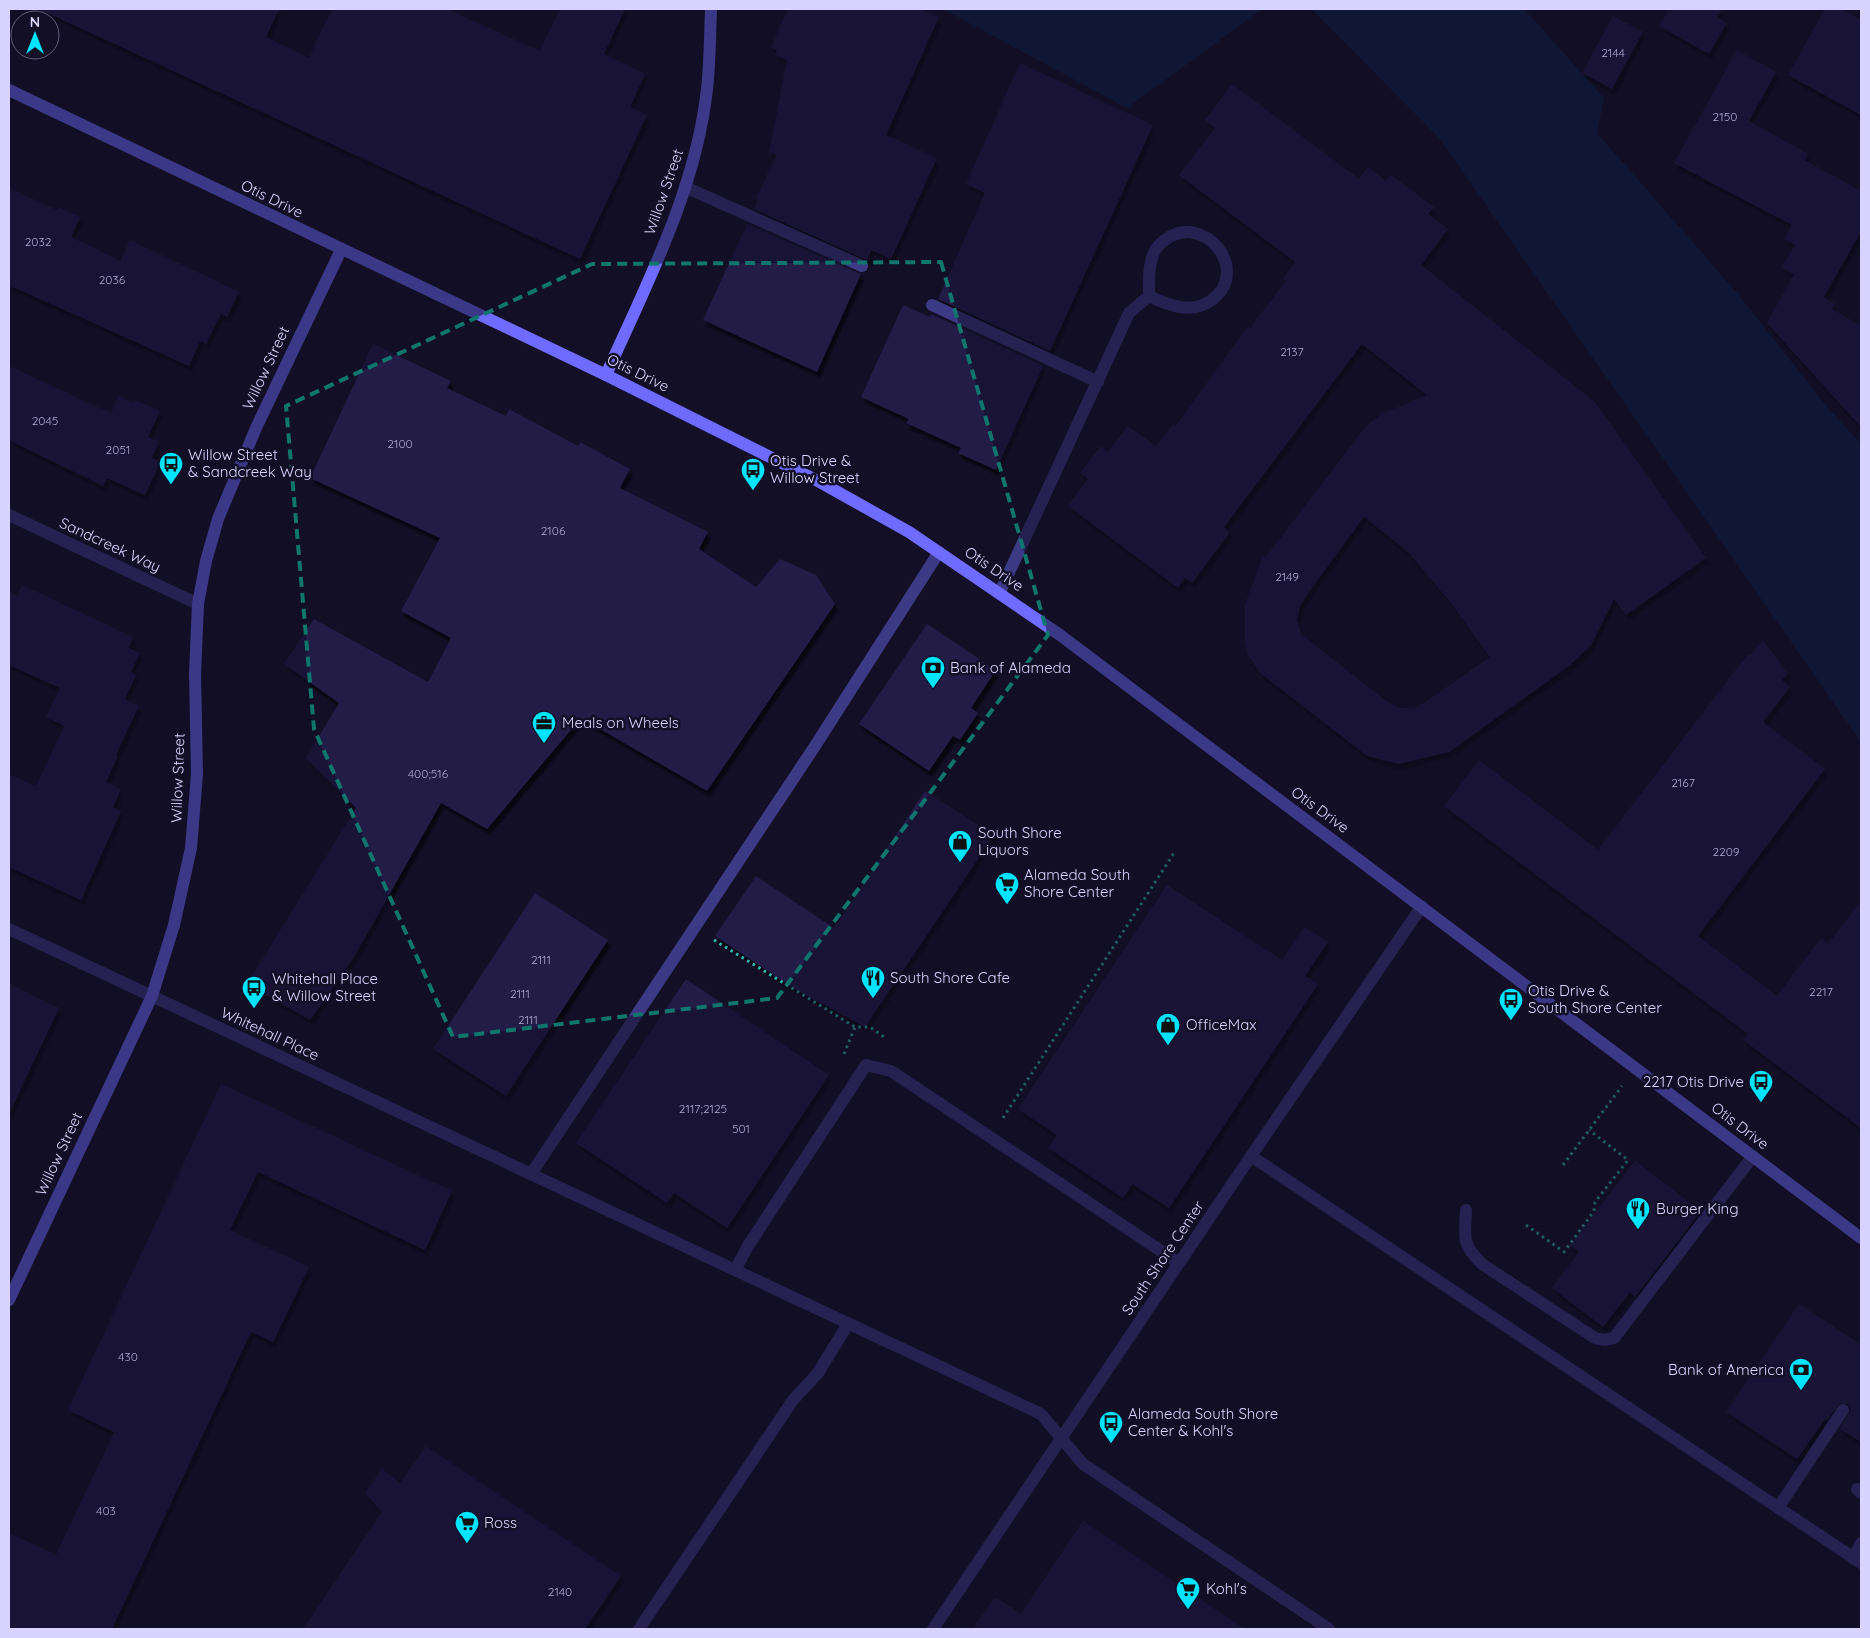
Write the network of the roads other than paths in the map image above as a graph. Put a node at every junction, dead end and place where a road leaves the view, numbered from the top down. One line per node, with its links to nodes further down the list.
1 (711, 9): 3 (main road, Willow Street)
2 (9, 90): 4 (main road, Otis Drive)
3 (685, 187): 5 (street); 8 (main road, Willow Street)
4 (341, 250): 8 (main road, Otis Drive); 13 (main road, Willow Street)
5 (862, 266)
6 (1149, 296): 6 (street); 9 (street)
7 (932, 305): 9 (street)
8 (606, 375): 11 (main road, Otis Drive)
9 (1098, 382): 12 (street)
10 (9, 515): 13 (street, Sandcreek Way)
11 (939, 552): 12 (main road, Otis Drive); 19 (street)
12 (1000, 592): 14 (main road, Otis Drive)
13 (198, 604): 16 (main road, Willow Street)
14 (1422, 906): 17 (street, South Shore Center); 18 (main road, Otis Drive)
15 (9, 929): 16 (street, Whitehall Place)
16 (152, 996): 19 (street, Whitehall Place); 24 (main road, Willow Street)
17 (1251, 1156): 22 (street, South Shore Center); 28 (street)
18 (1753, 1156): 20 (street); 21 (main road, Otis Drive)
19 (532, 1174): 23 (street, Whitehall Place)
20 (1466, 1210)
21 (1861, 1238)
22 (1179, 1262): 23 (street); 27 (street, South Shore Center)
23 (735, 1270): 25 (street, Whitehall Place)
24 (9, 1300)
25 (848, 1324): 27 (street, Whitehall Place); 31 (street)
26 (1843, 1410): 28 (street)
27 (1062, 1438): 32 (street, South Shore Center); 33 (street, Whitehall Place)
28 (1778, 1508): 30 (street)
29 (1861, 1543): 30 (street)
30 (1857, 1560)
31 (639, 1629)
32 (933, 1629)
33 (1328, 1629)

